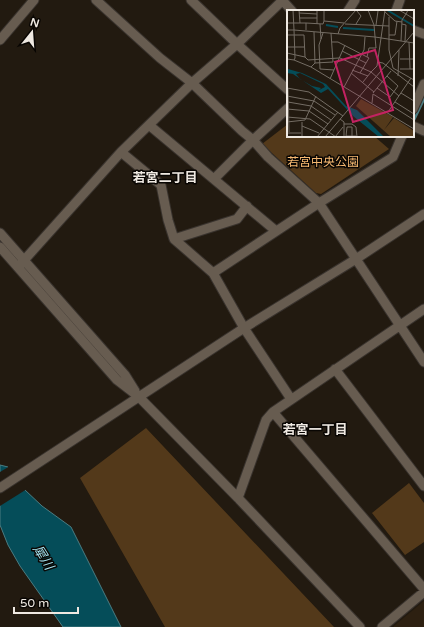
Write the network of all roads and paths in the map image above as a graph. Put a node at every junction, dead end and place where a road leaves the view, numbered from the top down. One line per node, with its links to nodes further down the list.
1 (34, 0): 12 (street)
2 (96, 0): 14 (street)
3 (191, 0): 13 (street)
4 (282, 0): 7 (street); 13 (street)
5 (355, 0): 8 (street)
6 (400, 0): 9 (street)
7 (291, 10)
8 (349, 10)
9 (396, 10)
10 (414, 30): 11 (street)
11 (424, 34)
12 (0, 40)
13 (237, 44): 14 (street); 16 (street)
14 (192, 84): 19 (street); 23 (street)
15 (424, 84): 17 (street)
16 (287, 89)
17 (414, 108)
18 (287, 109): 23 (street)
19 (149, 126): 24 (street); 25 (street)
20 (414, 126): 21 (street)
21 (424, 131)
22 (402, 137): 26 (street)
23 (253, 140): 25 (street); 26 (street)
24 (122, 152): 31 (street); 34 (street)
25 (214, 179): 27 (street)
26 (318, 202): 29 (street); 33 (street)
27 (247, 206): 29 (street); 31 (street)
28 (424, 214): 33 (street)
29 (276, 231): 35 (street)
30 (0, 233): 34 (street)
31 (174, 239): 35 (street)
32 (0, 246): 34 (street)
33 (356, 259): 37 (street); 38 (street)
34 (21, 263): 41 (street)
35 (213, 273): 38 (street)
36 (424, 309): 37 (street)
37 (400, 325): 39 (street); 40 (street)
38 (244, 328): 41 (street); 42 (street)
39 (424, 362)
40 (335, 369): 42 (street); 44 (street)
41 (139, 397): 45 (street); 46 (street)
42 (291, 399): 43 (street)
43 (273, 412): 46 (street); 47 (street)
44 (424, 486)
45 (0, 488)
46 (238, 498): 48 (street)
47 (424, 590): 49 (street)
48 (360, 627)
49 (382, 627)

